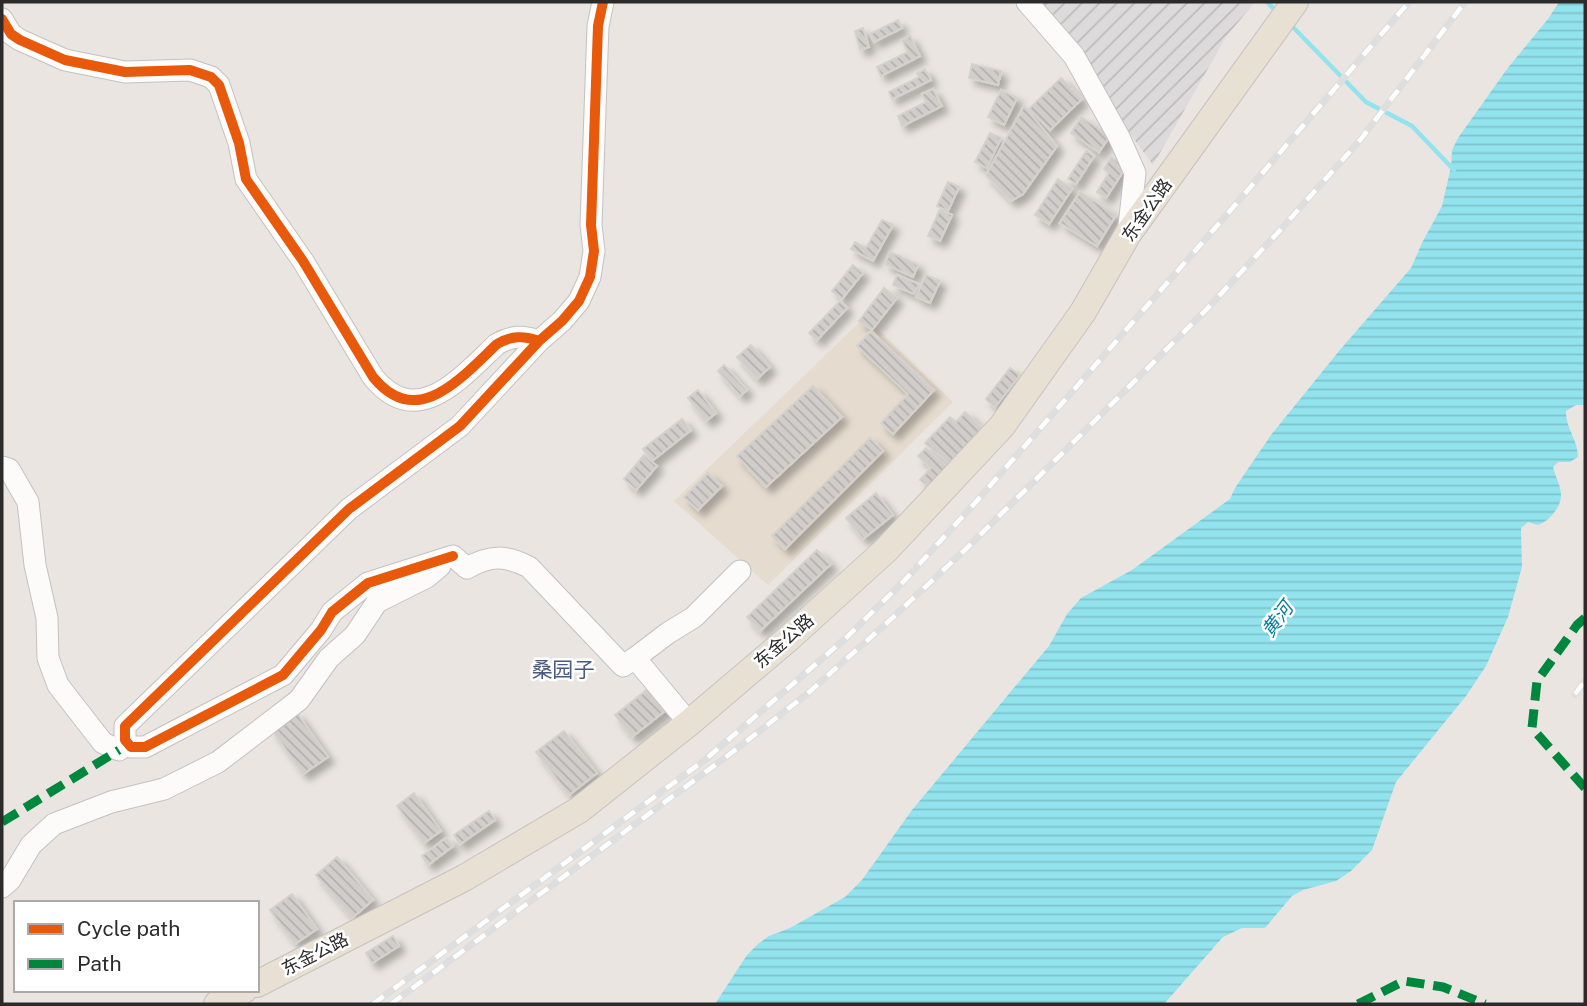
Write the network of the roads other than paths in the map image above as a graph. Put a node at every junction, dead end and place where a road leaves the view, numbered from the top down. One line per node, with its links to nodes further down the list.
1 (603, 2): 6 (street)
2 (1027, 2): 5 (street)
3 (1295, 2): 5 (main road, 东金公路)
4 (3, 25): 6 (street)
5 (1128, 234): 11 (main road, 东金公路)
6 (539, 341): 12 (street)
7 (2, 467): 12 (street)
8 (453, 556): 10 (street); 12 (street); 13 (street)
9 (740, 571): 10 (street)
10 (635, 658): 11 (street)
11 (689, 723): 14 (main road, 东金公路)
12 (127, 744)
13 (2, 887)
14 (259, 983)
15 (240, 992): 16 (main road)
16 (217, 1004)

